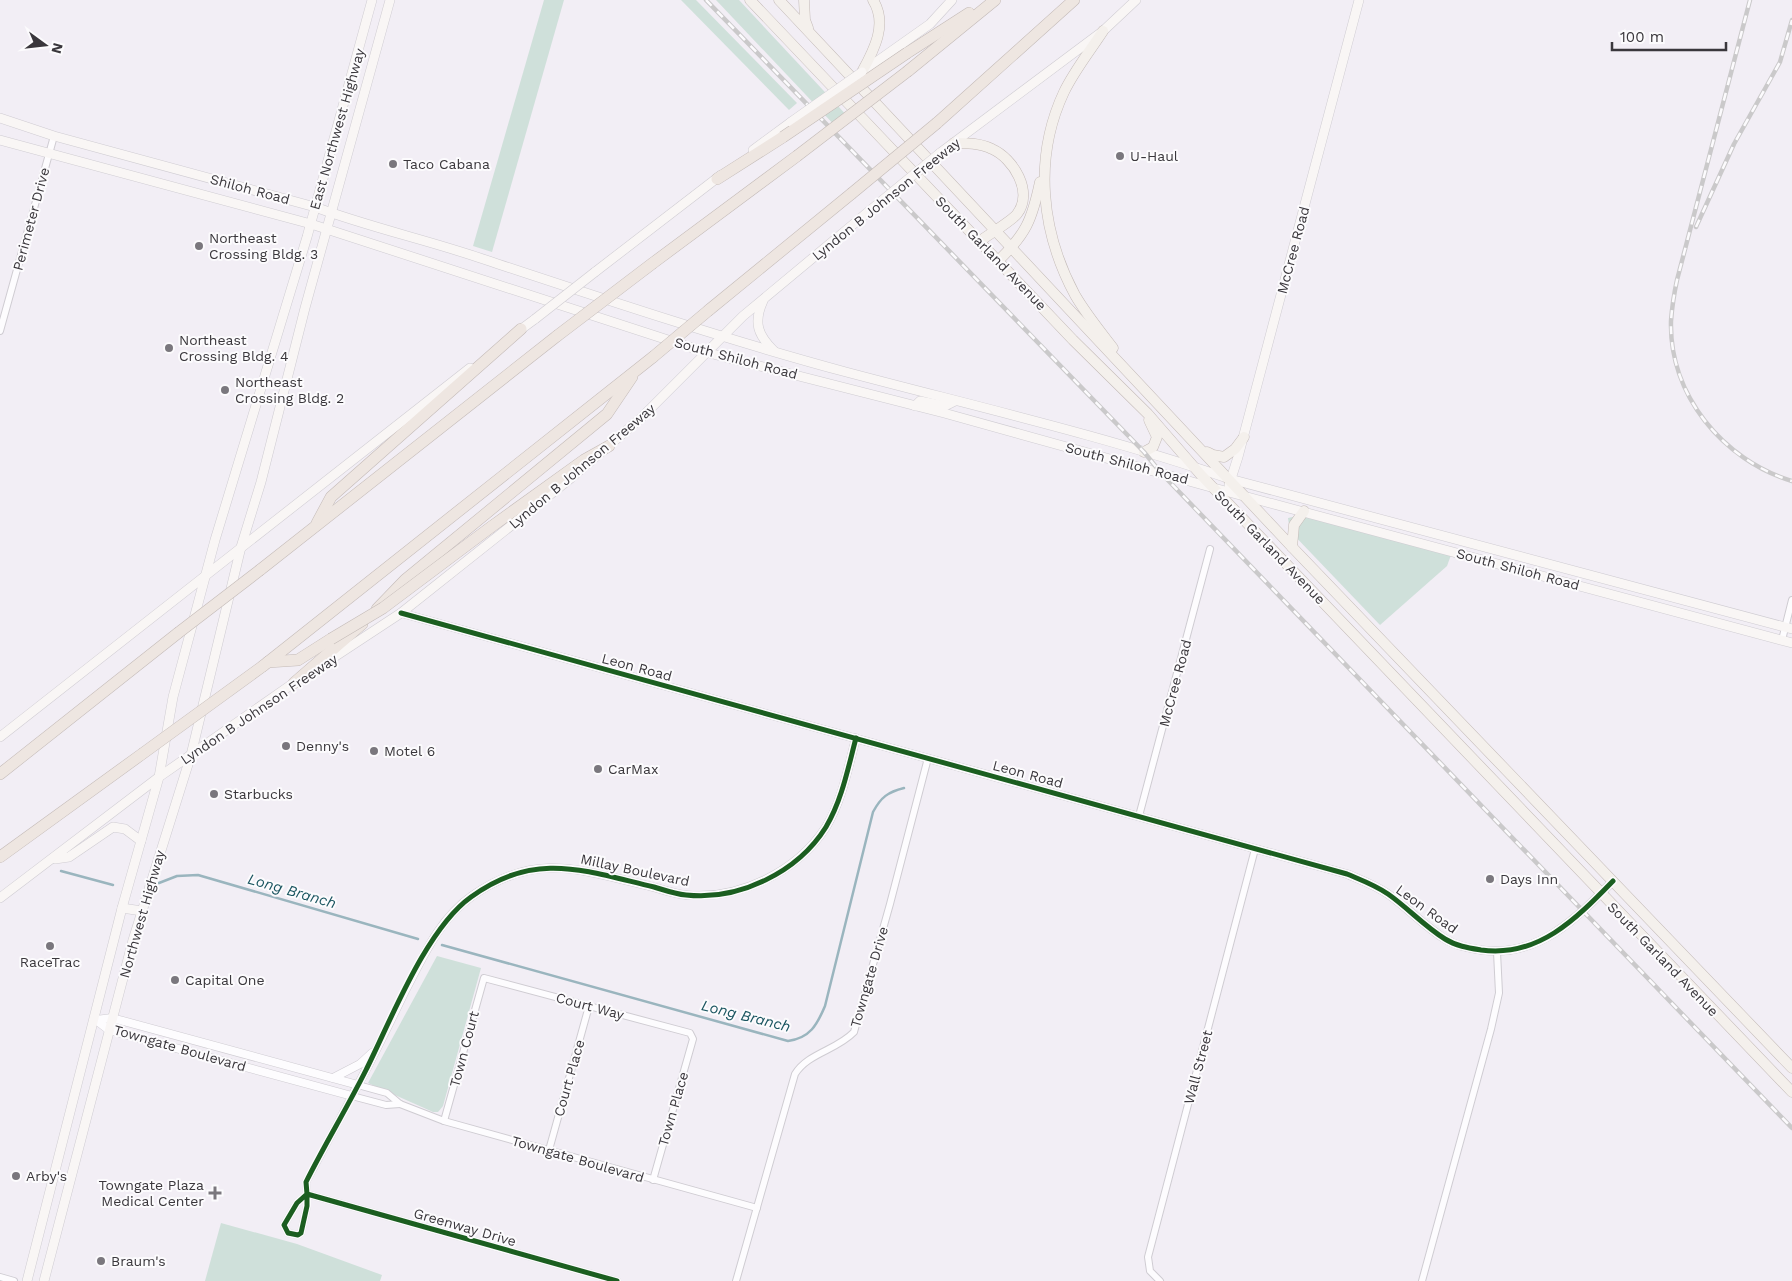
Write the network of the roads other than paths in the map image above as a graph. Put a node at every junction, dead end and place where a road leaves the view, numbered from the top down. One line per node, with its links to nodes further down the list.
1 (372, 0): 15 (main road, East Northwest Highway)
2 (390, 0): 16 (main road, East Northwest Highway)
3 (779, 0): 14 (main road, South Garland Avenue)
4 (804, 0): 14 (main road)
5 (873, 0): 17 (main road)
6 (952, 0): 17 (main road)
7 (989, 0): 24 (highway, bridge)
8 (995, 0): 60 (highway, bridge)
9 (1074, 0): 44 (highway, Lyndon B Johnson Freeway, bridge)
10 (1136, 0): 13 (main road, Lyndon B Johnson Freeway)
11 (1359, 0): 50 (main road, McCree Road)
12 (754, 2): 32 (main road, South Garland Avenue)
13 (1103, 31): 21 (main road, Lyndon B Johnson Freeway); 23 (main road)
14 (811, 33): 27 (main road, South Garland Avenue)
15 (360, 43): 16 (main road); 25 (main road, East Northwest Highway)
16 (377, 47): 26 (main road, East Northwest Highway)
17 (862, 72): 24 (main road, bridge)
18 (0, 118): 19 (main road, Shiloh Road)
19 (54, 136): 22 (street, Perimeter Drive); 25 (main road, Shiloh Road)
20 (0, 140): 22 (main road, Shiloh Road)
21 (954, 143): 28 (main road); 37 (main road, Lyndon B Johnson Freeway, bridge)
22 (48, 153): 29 (main road, Shiloh Road); 39 (street, Perimeter Drive)
23 (1046, 157): 33 (main road); 45 (main road)
24 (716, 179): 38 (main road, bridge)
25 (315, 206): 26 (main road, Shiloh Road); 29 (main road, East Northwest Highway)
26 (332, 213): 30 (main road, East Northwest Highway); 35 (main road, Shiloh Road)
27 (980, 213): 28 (main road); 31 (main road, South Garland Avenue)
28 (1004, 222): 31 (main road)
29 (311, 224): 30 (main road, Shiloh Road); 61 (main road, East Northwest Highway)
30 (327, 230): 36 (main road, Shiloh Road); 63 (main road, East Northwest Highway)
31 (995, 230): 32 (main road); 33 (main road, South Garland Avenue)
32 (980, 242): 34 (main road, South Garland Avenue)
33 (1012, 246): 34 (main road); 45 (main road, South Garland Avenue)
34 (998, 261): 49 (main road, South Garland Avenue)
35 (527, 275): 36 (main road); 40 (main road, South Shiloh Road)
36 (523, 293): 41 (main road, South Shiloh Road)
37 (764, 299): 40 (main road, Lyndon B Johnson Freeway); 42 (main road)
38 (521, 329): 60 (highway); 63 (main road)
39 (0, 331)
40 (722, 336): 41 (main road, Lyndon B Johnson Freeway); 42 (main road, South Shiloh Road)
41 (705, 352): 46 (main road, South Shiloh Road); 51 (main road, Lyndon B Johnson Freeway)
42 (774, 352): 43 (main road, South Shiloh Road)
43 (821, 365): 46 (main road); 47 (main road, South Shiloh Road)
44 (636, 369): 76 (highway, Lyndon B Johnson Freeway); 77 (highway)
45 (1134, 377): 52 (main road, South Garland Avenue)
46 (817, 380): 48 (main road, South Shiloh Road)
47 (955, 401): 48 (main road); 53 (main road, South Shiloh Road)
48 (915, 406): 56 (main road, South Shiloh Road)
49 (1148, 414): 53 (main road); 54 (main road, South Garland Avenue)
50 (1244, 437): 52 (main road); 55 (main road, McCree Road)
51 (610, 446): 72 (main road, Lyndon B Johnson Freeway); 76 (highway, bridge)
52 (1200, 448): 55 (main road, South Garland Avenue)
53 (1144, 452): 54 (main road, South Shiloh Road)
54 (1193, 467): 55 (main road, South Shiloh Road); 56 (main road, South Garland Avenue)
55 (1230, 479): 57 (main road, McCree Road); 58 (main road, South Garland Avenue); 65 (main road, South Shiloh Road)
56 (1214, 488): 57 (main road, South Garland Avenue)
57 (1226, 496): 58 (main road, South Shiloh Road); 90 (main road, South Garland Avenue)
58 (1244, 496): 59 (main road, South Shiloh Road); 62 (main road, South Garland Avenue)
59 (1304, 511): 62 (main road); 68 (main road, South Shiloh Road)
60 (315, 527): 82 (highway, bridge)
61 (215, 540): 67 (main road, East Northwest Highway); 70 (main road)
62 (1292, 547): 89 (main road, South Garland Avenue)
63 (241, 548): 67 (main road); 80 (main road, Northwest Highway)
64 (1210, 549): 84 (street, McCree Road)
65 (1551, 564): 66 (main road, South Shiloh Road); 68 (main road)
66 (1562, 567): 69 (main road); 73 (main road, South Shiloh Road)
67 (207, 573): 70 (main road); 83 (main road, Northwest Highway)
68 (1547, 577): 69 (main road, South Shiloh Road)
69 (1559, 580): 74 (main road, South Shiloh Road)
70 (186, 591): 78 (main road)
71 (1792, 600): 73 (street)
72 (401, 613): 77 (main road, Lyndon B Johnson Freeway); 79 (street, Leon Road)
73 (1788, 628): 74 (street)
74 (1782, 640): 75 (main road, South Shiloh Road)
75 (1792, 643)
76 (265, 664): 87 (highway, Lyndon B Johnson Freeway, bridge)
77 (294, 683): 80 (main road, Lyndon B Johnson Freeway)
78 (0, 737)
79 (856, 738): 81 (street, Leon Road); 101 (street, Millay Boulevard)
80 (191, 755): 83 (main road, Lyndon B Johnson Freeway); 93 (main road, Northwest Highway)
81 (928, 758): 84 (street, Leon Road); 116 (street, Towngate Drive)
82 (0, 774)
83 (159, 777): 85 (main road, Northwest Highway); 88 (main road, Lyndon B Johnson Freeway)
84 (1139, 816): 86 (street, Leon Road)
85 (141, 841): 88 (main road); 92 (main road, Northwest Highway)
86 (1255, 849): 94 (street, Leon Road); 123 (street, Wall Street)
87 (0, 857)
88 (52, 860): 91 (main road, Lyndon B Johnson Freeway)
89 (1613, 881): 90 (street, Leon Road); 104 (main road, South Garland Avenue)
90 (1600, 894): 94 (street, Leon Road); 107 (main road, South Garland Avenue)
91 (0, 898)
92 (122, 908): 93 (main road); 98 (main road, Northwest Highway)
93 (142, 911): 97 (main road, Northwest Highway)
94 (1497, 952): 124 (street)
95 (484, 978): 96 (street, Court Way); 110 (street, Town Court)
96 (589, 1006): 100 (street, Court Way); 111 (street, Court Place)
97 (112, 1018): 98 (street, Towngate Boulevard); 99 (main road, Northwest Highway); 102 (street, Towngate Boulevard)
98 (96, 1020): 99 (street, Towngate Boulevard); 112 (main road, Northwest Highway)
99 (109, 1030): 103 (street, Towngate Boulevard); 114 (main road, Northwest Highway)
100 (694, 1039): 113 (street, Town Place)
101 (376, 1050): 105 (street); 106 (street, Millay Boulevard)
102 (239, 1053): 103 (street); 105 (street, Towngate Boulevard)
103 (236, 1064): 108 (street, Towngate Boulevard)
104 (1792, 1068)
105 (333, 1078): 106 (street, Towngate Boulevard)
106 (358, 1085): 108 (street, Millay Boulevard); 109 (street, Towngate Boulevard)
107 (1792, 1092)
108 (352, 1096): 109 (street, Towngate Boulevard); 115 (street)
109 (400, 1104): 110 (street, Towngate Boulevard)
110 (444, 1121): 111 (street, Towngate Boulevard)
111 (549, 1150): 113 (street, Towngate Boulevard)
112 (54, 1179): 114 (main road); 119 (main road, Northwest Highway)
113 (653, 1180): 116 (street, Towngate Boulevard)
114 (69, 1183): 120 (main road, Northwest Highway)
115 (306, 1194): 115 (street); 121 (street, Greenway Drive)
116 (757, 1208): 122 (street, Towngate Drive)
117 (0, 1277): 118 (street)
118 (14, 1281)
119 (27, 1281)
120 (44, 1281)
121 (617, 1281)
122 (736, 1281)
123 (1160, 1281)
124 (1422, 1281)

